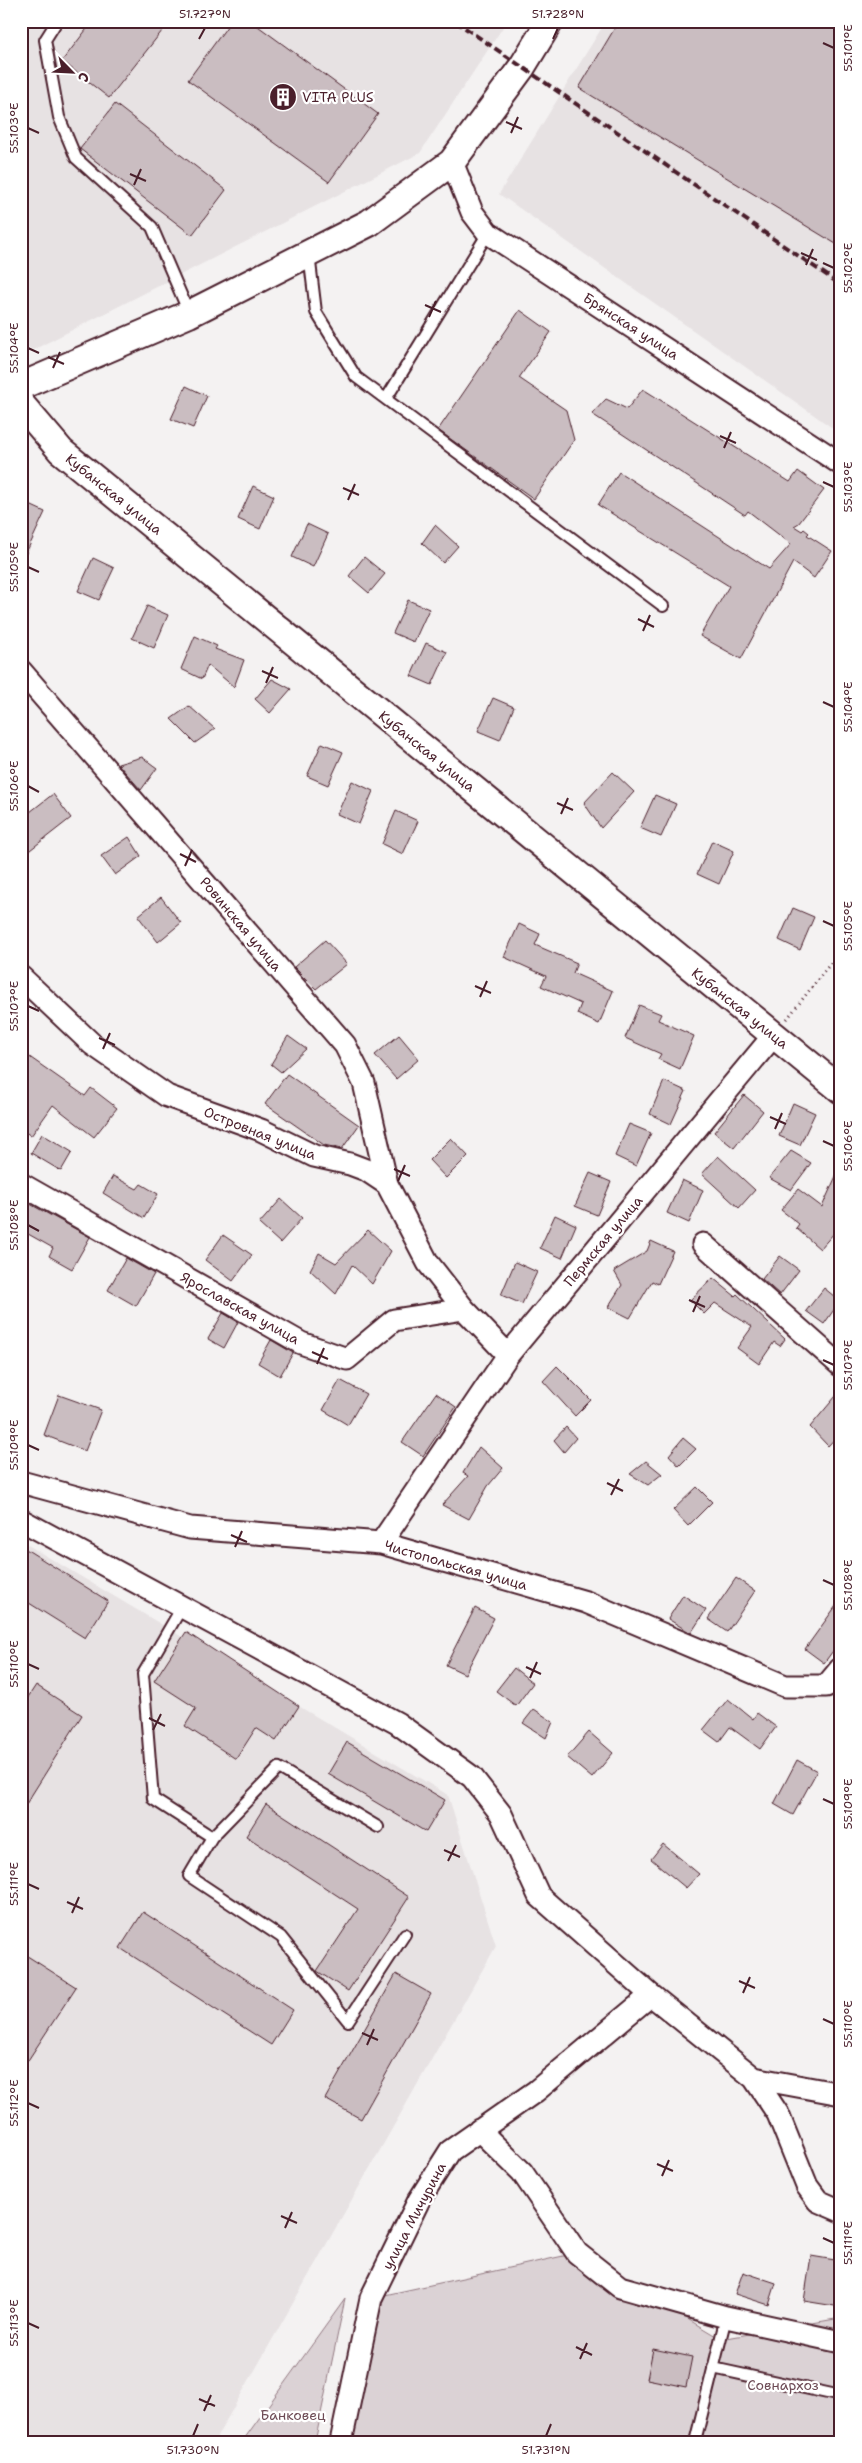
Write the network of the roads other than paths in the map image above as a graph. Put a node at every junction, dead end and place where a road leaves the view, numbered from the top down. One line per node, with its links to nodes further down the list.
1 (57, 21): 6 (lane)
2 (550, 21): 3 (street)
3 (452, 162): 4 (street, Брянская улица); 5 (street)
4 (488, 234): 8 (lane); 10 (street, Брянская улица)
5 (309, 253): 6 (street); 8 (lane)
6 (189, 314): 7 (street)
7 (21, 386)
8 (386, 399): 11 (lane)
9 (21, 404): 14 (street, Кубанская улица)
10 (841, 464)
11 (663, 606)
12 (21, 671): 17 (street, Ровинская улица)
13 (21, 977): 17 (street, Островная улица)
14 (774, 1035): 15 (street, Кубанская улица); 20 (street, Пермская улица)
15 (841, 1090)
16 (21, 1184): 19 (street, Ярославская улица)
17 (387, 1184): 19 (street, Островная улица)
18 (703, 1244): 21 (street)
19 (464, 1309): 20 (street, Островная улица)
20 (508, 1355): 24 (street, Пермская улица)
21 (841, 1366)
22 (21, 1482): 24 (street, Чистопольская улица)
23 (21, 1520): 25 (street)
24 (382, 1543): 26 (street, Чистопольская улица)
25 (182, 1607): 28 (lane); 30 (street)
26 (841, 1668)
27 (378, 1827): 28 (lane)
28 (212, 1837): 29 (lane)
29 (405, 1934)
30 (651, 1995): 31 (street); 33 (street, улица Мичурина)
31 (754, 2078): 32 (street); 34 (street)
32 (841, 2094)
33 (479, 2130): 35 (street); 39 (street, улица Мичурина)
34 (841, 2211)
35 (726, 2317): 36 (street); 37 (lane)
36 (841, 2342)
37 (713, 2368): 38 (lane); 40 (lane)
38 (841, 2396)
39 (341, 2442)
40 (695, 2442)

